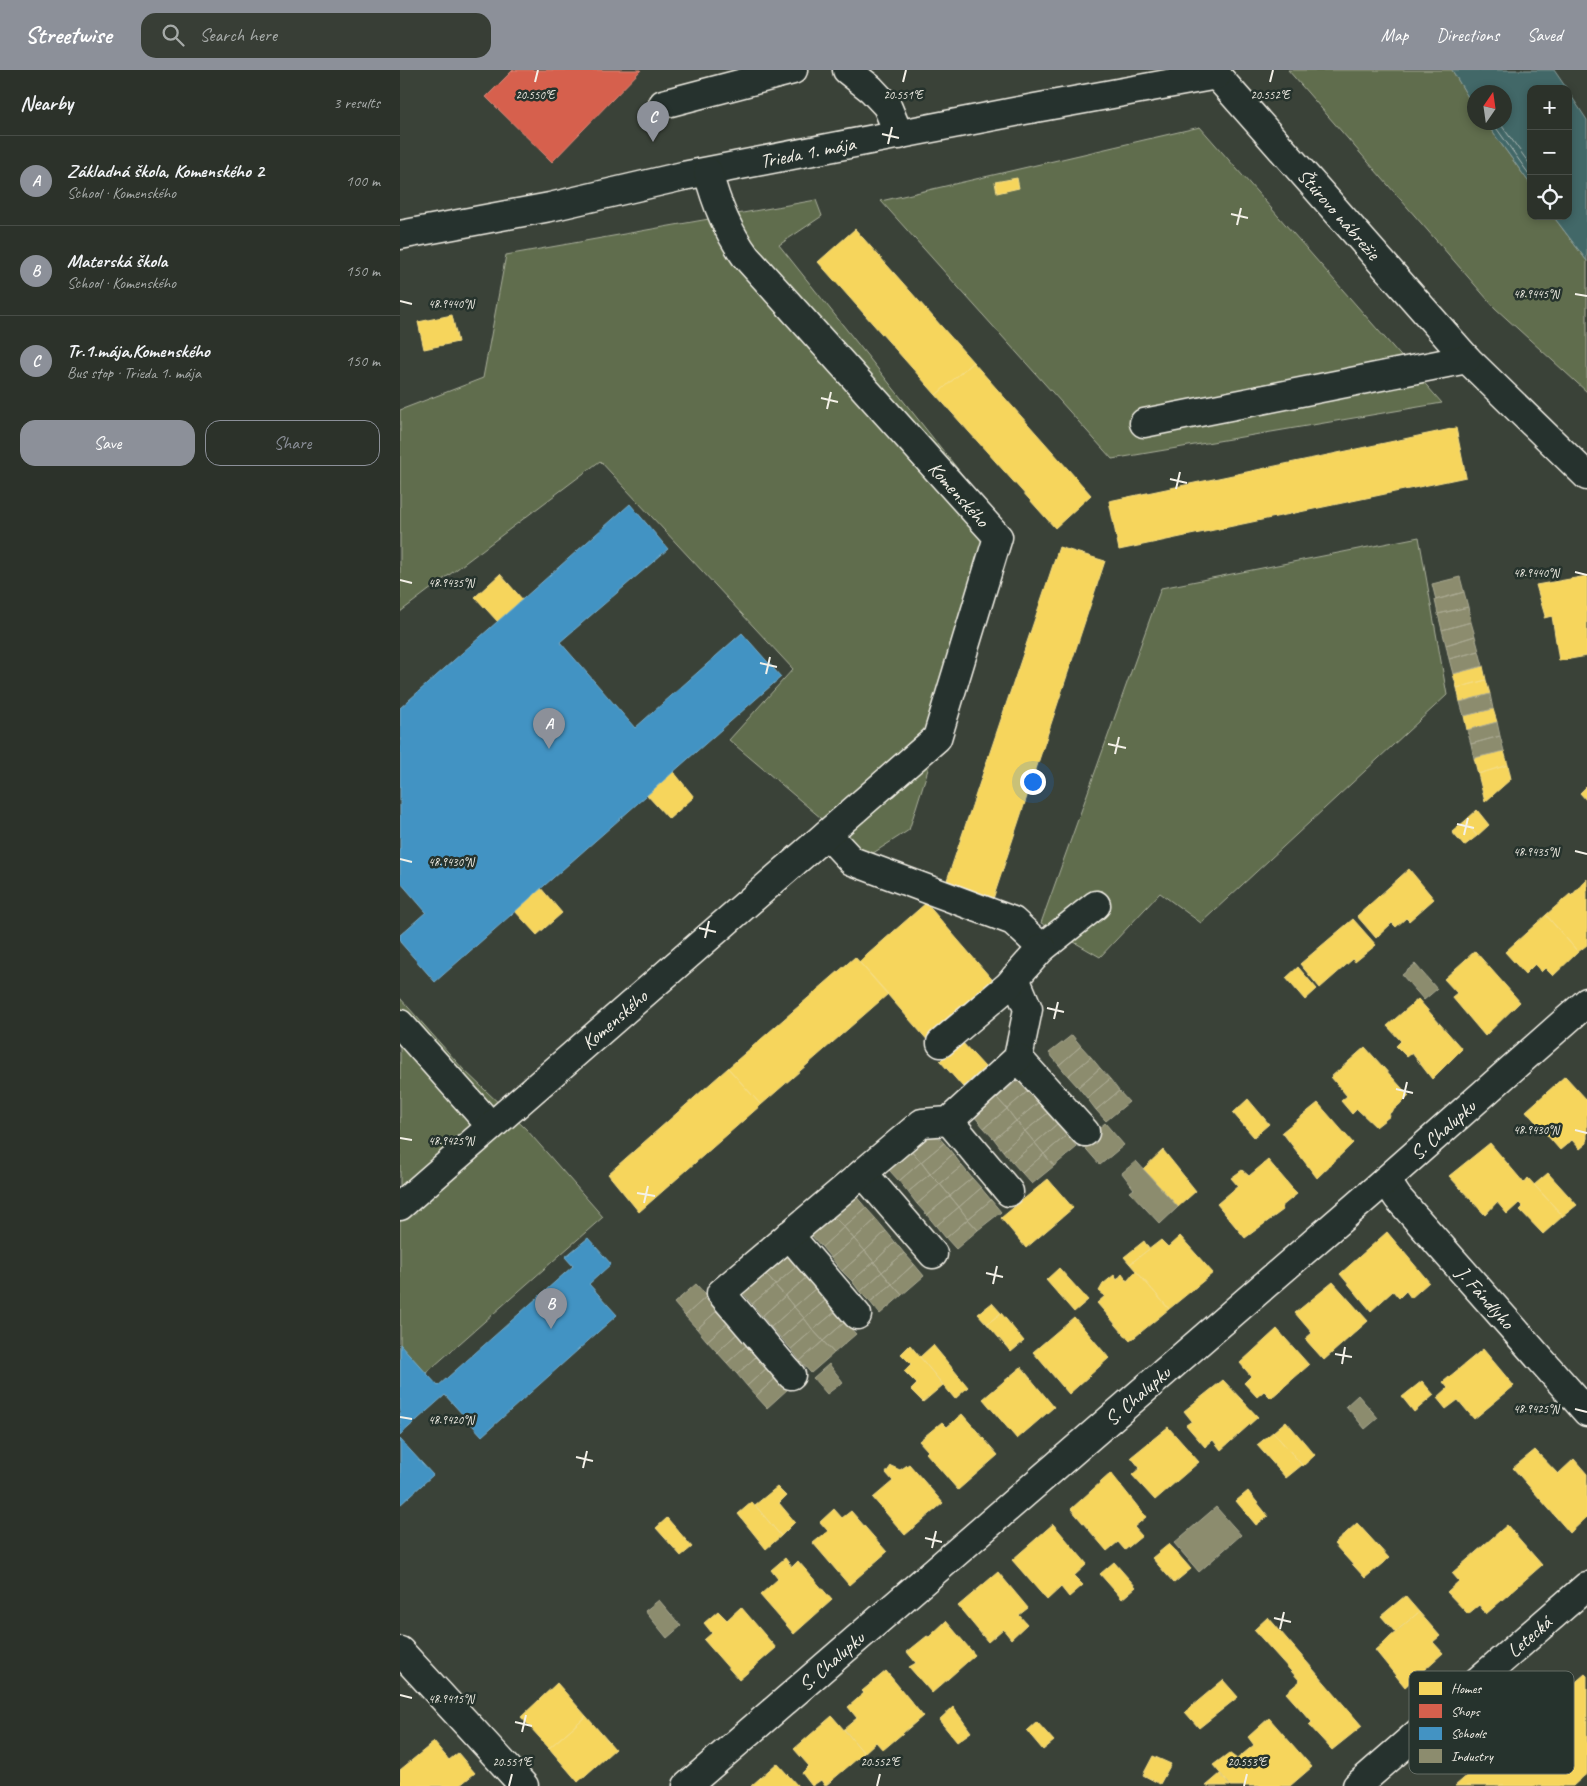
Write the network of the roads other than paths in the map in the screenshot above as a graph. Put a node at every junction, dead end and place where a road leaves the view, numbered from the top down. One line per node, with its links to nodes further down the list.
1 (793, 70): 4 (street)
2 (847, 70): 5 (street)
3 (1215, 73): 5 (street, Trieda 1. mája); 8 (street, Štúrovo nábrežie)
4 (663, 104)
5 (899, 135): 6 (street, Trieda 1. mája)
6 (708, 172): 7 (street, Trieda 1. mája); 11 (street, Komenského)
7 (400, 236)
8 (1467, 359): 9 (street); 10 (street, Štúrovo nábrežie)
9 (1144, 423)
10 (1587, 476)
11 (827, 834): 13 (street); 20 (street, Komenského)
12 (1096, 905): 13 (street)
13 (1042, 948): 14 (street)
14 (1015, 978): 17 (street); 18 (street)
15 (1587, 1002): 23 (street, S. Chalupku)
16 (400, 1024): 20 (street)
17 (941, 1043)
18 (1018, 1058): 19 (street); 21 (street)
19 (949, 1120): 22 (street); 24 (street)
20 (491, 1126): 25 (street, Komenského)
21 (1085, 1132)
22 (862, 1173): 26 (street); 27 (street)
23 (1386, 1180): 30 (street, J. Fándlyho); 36 (street, S. Chalupku)
24 (1009, 1192)
25 (400, 1206)
26 (790, 1235): 28 (street); 29 (street)
27 (933, 1254)
28 (857, 1315)
29 (791, 1375)
30 (1587, 1412)
31 (1587, 1586): 33 (street, Letecká)
32 (400, 1651): 35 (street)
33 (1490, 1671)
34 (1409, 1741): 37 (street, Letecká)
35 (524, 1786)
36 (687, 1786)
37 (1358, 1786)

